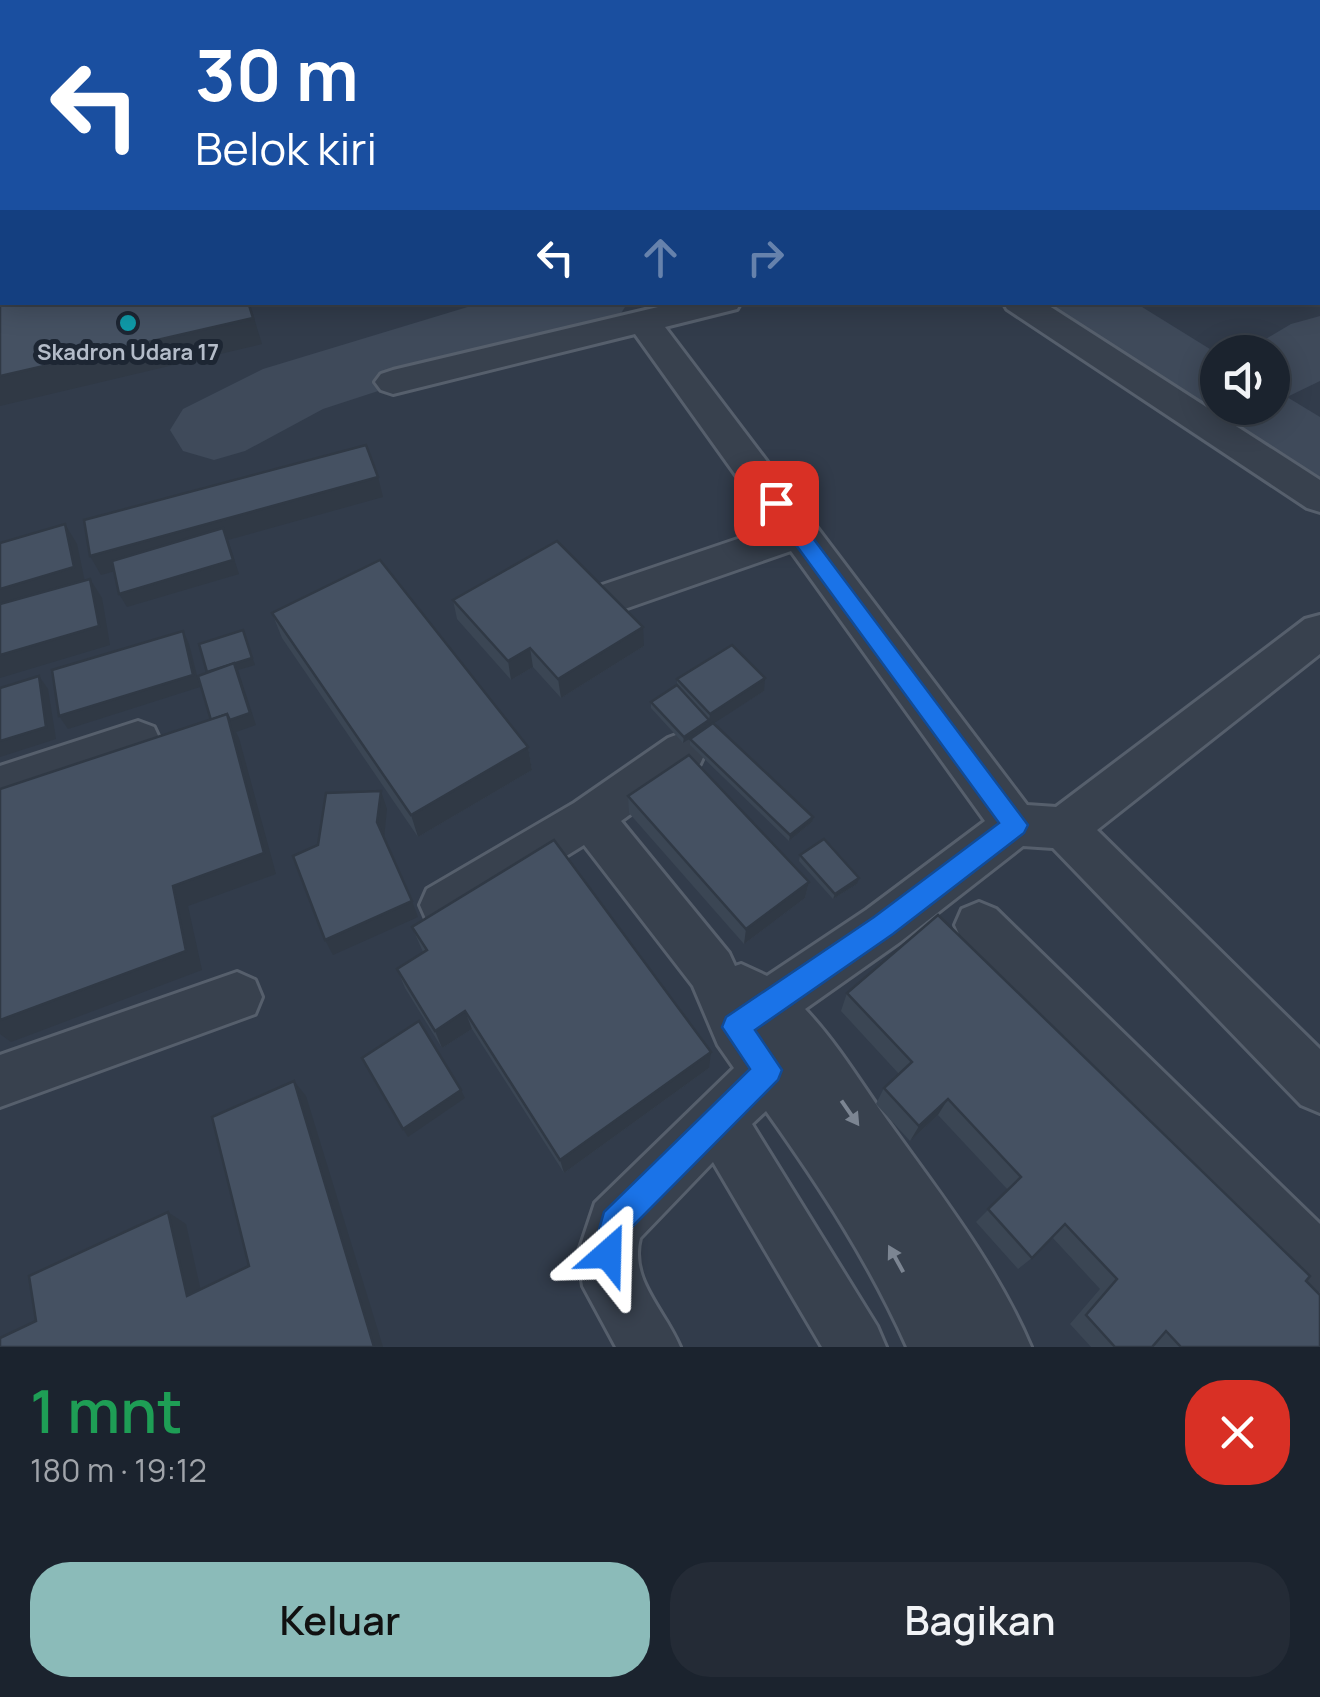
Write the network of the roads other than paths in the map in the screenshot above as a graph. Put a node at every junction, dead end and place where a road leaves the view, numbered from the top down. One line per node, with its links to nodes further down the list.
1 (713, 305): 3 (lane)
2 (1024, 305): 5 (lane)
3 (644, 323): 4 (lane); 6 (lane)
4 (393, 382)
5 (1320, 498)
6 (798, 533): 7 (lane); 13 (lane)
7 (616, 596)
8 (1320, 631): 14 (lane)
9 (138, 740): 11 (lane)
10 (684, 751): 12 (lane)
11 (0, 786)
12 (590, 817): 15 (lane); 18 (lane)
13 (1016, 825): 14 (lane); 18 (lane)
14 (1064, 828): 20 (lane)
15 (444, 905)
16 (979, 924): 22 (lane)
17 (238, 997): 19 (lane)
18 (768, 1036): 21 (lane); 25 (lane, one-way to 18); 26 (lane, one-way to 26)
19 (0, 1082)
20 (1320, 1086)
21 (718, 1119): 23 (lane); 24 (lane)
22 (1320, 1264)
23 (650, 1347)
24 (856, 1347)
25 (938, 1347)
26 (1000, 1347)

